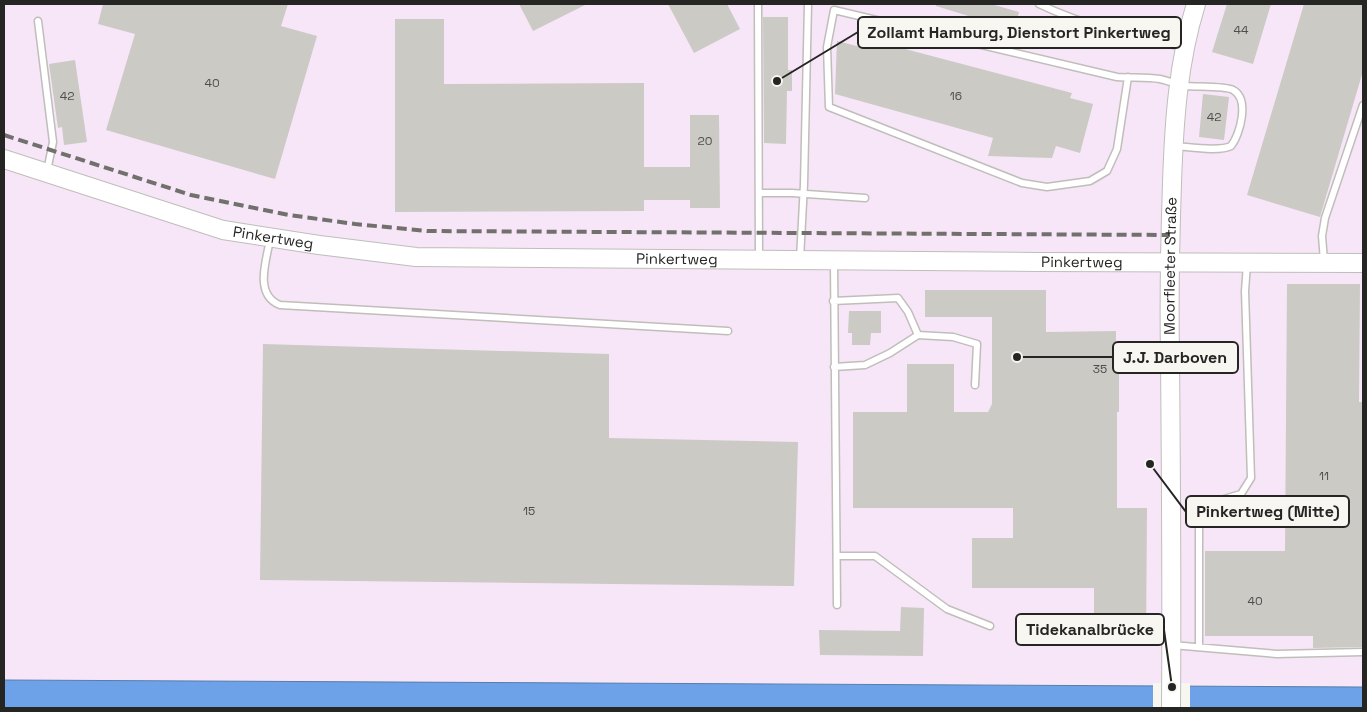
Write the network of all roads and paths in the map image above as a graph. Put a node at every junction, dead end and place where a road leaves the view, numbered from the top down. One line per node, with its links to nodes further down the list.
1 (758, 4): 13 (lane)
2 (808, 4): 14 (lane)
3 (1039, 4): 6 (lane)
4 (1196, 4): 6 (street, Moorfleeter Straße)
5 (38, 21): 12 (lane)
6 (1184, 47): 8 (street, Moorfleeter Straße)
7 (1128, 78): 7 (lane); 8 (lane)
8 (1178, 85): 10 (street, Moorfleeter Straße); 10 (lane)
9 (1363, 105): 22 (lane)
10 (1173, 146): 20 (street, Moorfleeter Straße)
11 (4, 159): 12 (street, Pinkertweg)
12 (46, 173): 16 (street, Pinkertweg)
13 (759, 193): 14 (lane); 17 (lane)
14 (804, 193): 15 (lane); 18 (lane)
15 (865, 198)
16 (270, 238): 17 (street, Pinkertweg); 25 (lane)
17 (759, 260): 18 (street, Pinkertweg)
18 (800, 260): 19 (street, Pinkertweg)
19 (834, 260): 20 (street, Pinkertweg); 24 (lane)
20 (1169, 262): 21 (street, Pinkertweg); 32 (street, Moorfleeter Straße)
21 (1247, 262): 22 (street, Pinkertweg); 33 (lane)
22 (1324, 263): 23 (street, Pinkertweg)
23 (1363, 263)
24 (833, 301): 26 (lane); 27 (lane)
25 (728, 330)
26 (918, 335): 27 (lane); 28 (lane)
27 (834, 367): 29 (lane)
28 (975, 385)
29 (837, 556): 30 (lane); 31 (lane)
30 (837, 605)
31 (990, 626)
32 (1171, 645): 33 (lane); 35 (street, Moorfleeter Straße)
33 (1199, 647): 34 (lane)
34 (1363, 652)
35 (1171, 708)

